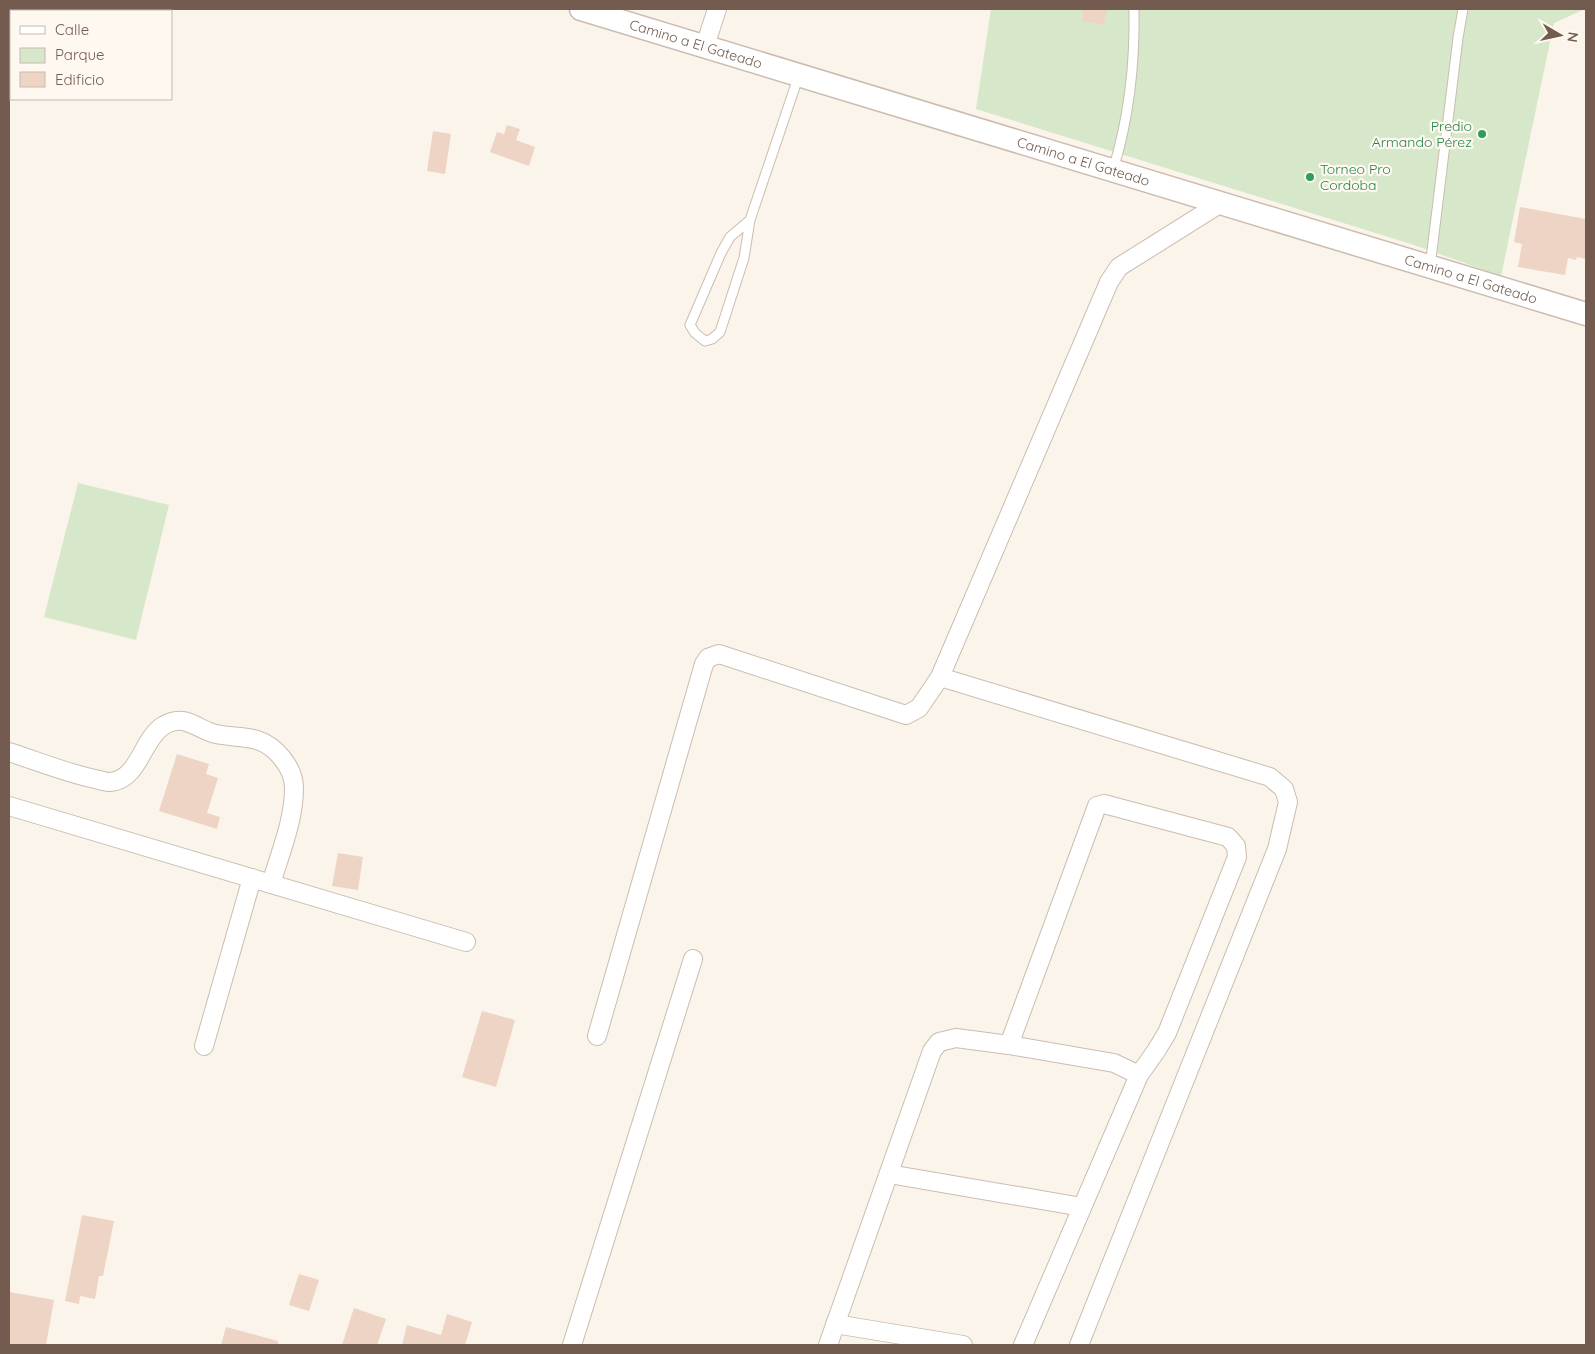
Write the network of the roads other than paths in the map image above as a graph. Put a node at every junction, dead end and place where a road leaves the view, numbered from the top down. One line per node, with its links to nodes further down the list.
1 (581, 9): 5 (street, Camino a El Gateado)
2 (717, 9): 5 (street)
3 (1134, 9): 7 (lane)
4 (1463, 9): 10 (lane)
5 (705, 46): 6 (street, Camino a El Gateado)
6 (799, 75): 7 (street, Camino a El Gateado); 9 (lane)
7 (1113, 170): 8 (street, Camino a El Gateado)
8 (1221, 203): 10 (street, Camino a El Gateado); 12 (street)
9 (750, 220): 9 (lane)
10 (1430, 267): 11 (street, Camino a El Gateado)
11 (1586, 314)
12 (940, 677): 19 (street); 30 (street)
13 (9, 752): 16 (street)
14 (9, 806): 15 (street)
15 (252, 878): 16 (street); 21 (street)
16 (271, 884): 17 (street)
17 (466, 942)
18 (693, 959): 26 (street)
19 (597, 1036)
20 (1009, 1045): 22 (street); 22 (street); 23 (street)
21 (204, 1046)
22 (1139, 1075): 24 (street)
23 (889, 1174): 24 (street); 25 (street)
24 (1082, 1207): 29 (street)
25 (836, 1324): 27 (street); 28 (street)
26 (572, 1345)
27 (828, 1345)
28 (963, 1345)
29 (1023, 1345)
30 (1079, 1345)

